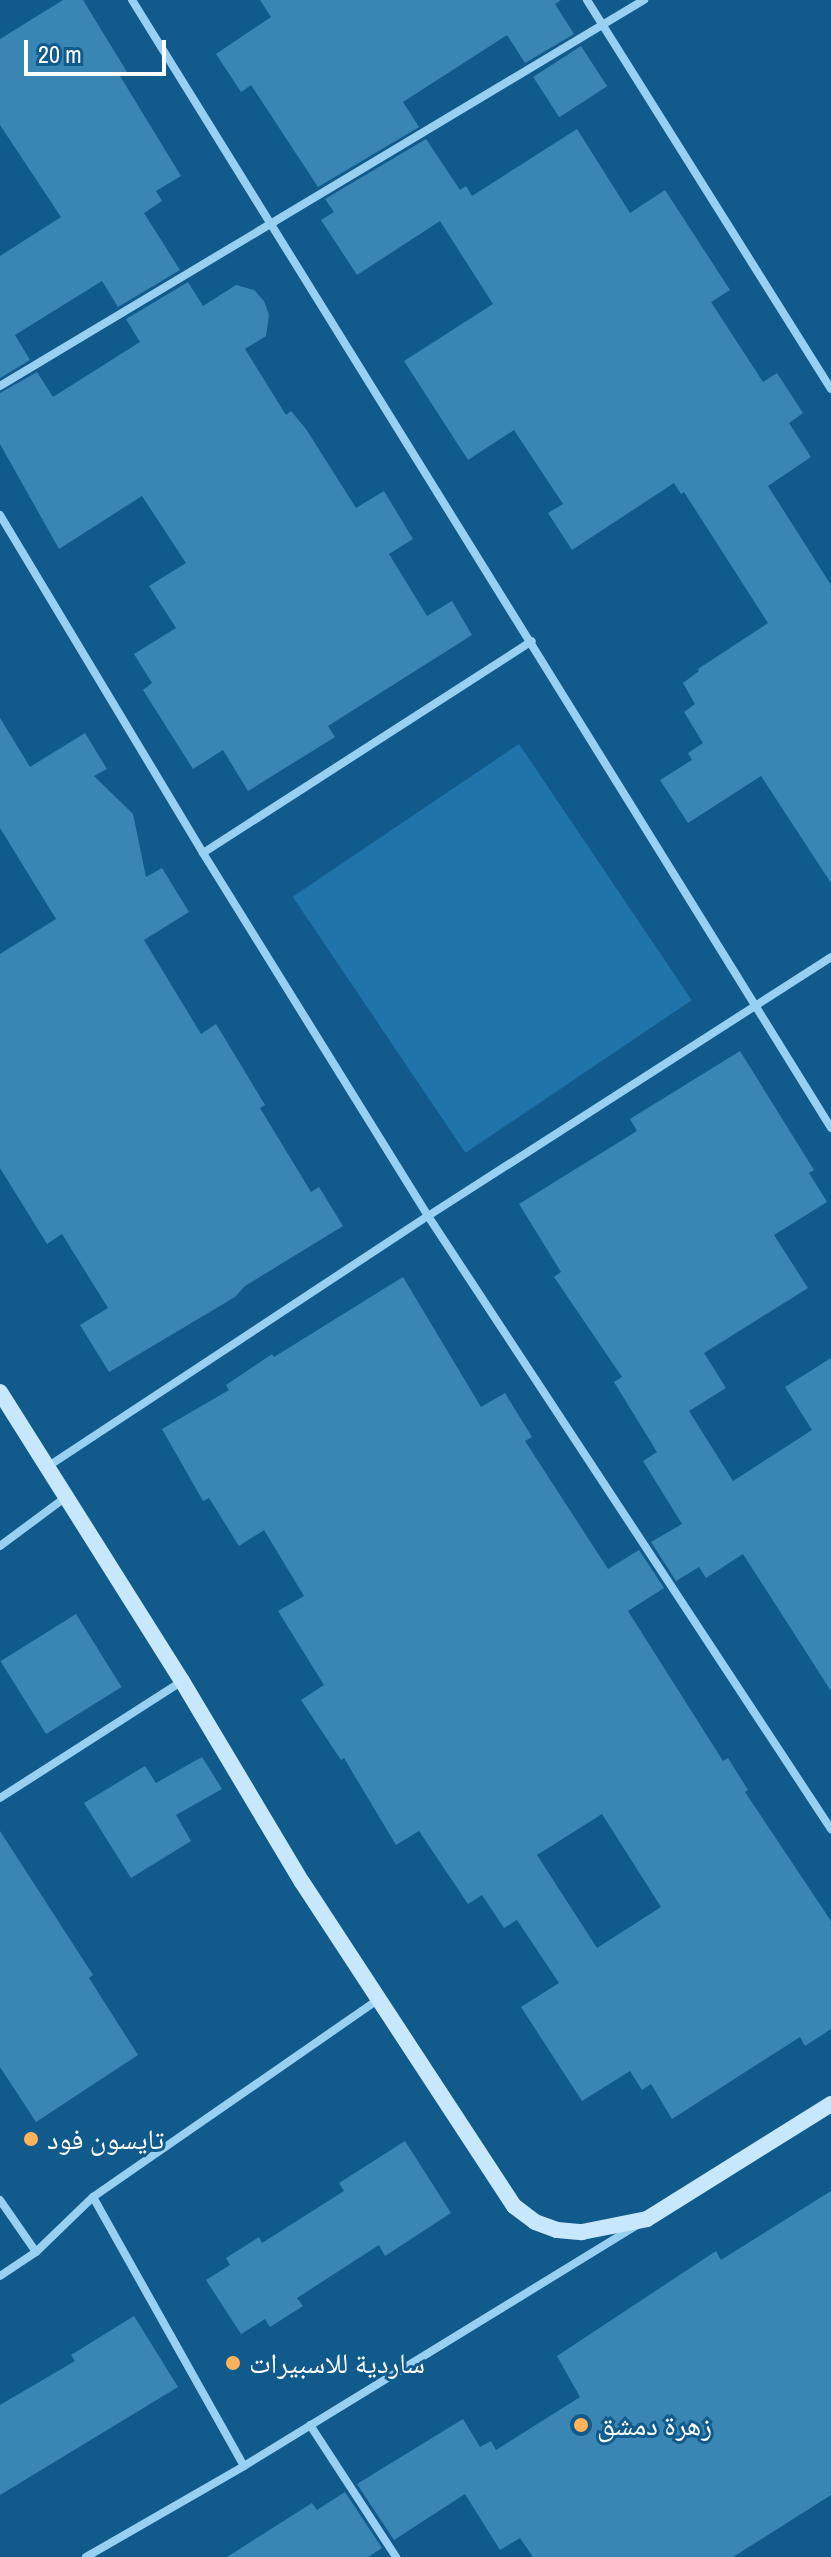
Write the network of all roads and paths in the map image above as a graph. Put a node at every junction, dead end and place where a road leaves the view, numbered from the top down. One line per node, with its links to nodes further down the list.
1 (132, 0): 5 (street)
2 (587, 0): 4 (street)
3 (644, 0): 4 (street)
4 (603, 26): 5 (street); 7 (street)
5 (272, 226): 6 (street); 9 (street)
6 (0, 386)
7 (831, 389)
8 (0, 515): 10 (street)
9 (532, 641): 10 (street); 12 (street)
10 (203, 853): 14 (street)
11 (831, 957): 12 (street)
12 (753, 1006): 13 (street); 14 (street)
13 (831, 1128)
14 (428, 1216): 16 (street); 21 (street)
15 (0, 1392): 16 (street)
16 (47, 1467): 17 (street)
17 (67, 1496): 18 (street); 19 (street)
18 (0, 1546)
19 (182, 1681): 20 (street); 22 (street)
20 (0, 1798)
21 (831, 1829)
22 (377, 2000): 24 (street); 26 (street)
23 (831, 2104): 26 (street)
24 (93, 2197): 27 (street); 30 (street)
25 (0, 2200): 27 (street)
26 (647, 2219): 29 (street)
27 (36, 2252): 28 (street)
28 (0, 2276)
29 (310, 2425): 30 (street); 32 (street)
30 (244, 2466): 31 (street)
31 (86, 2557)
32 (396, 2557)

